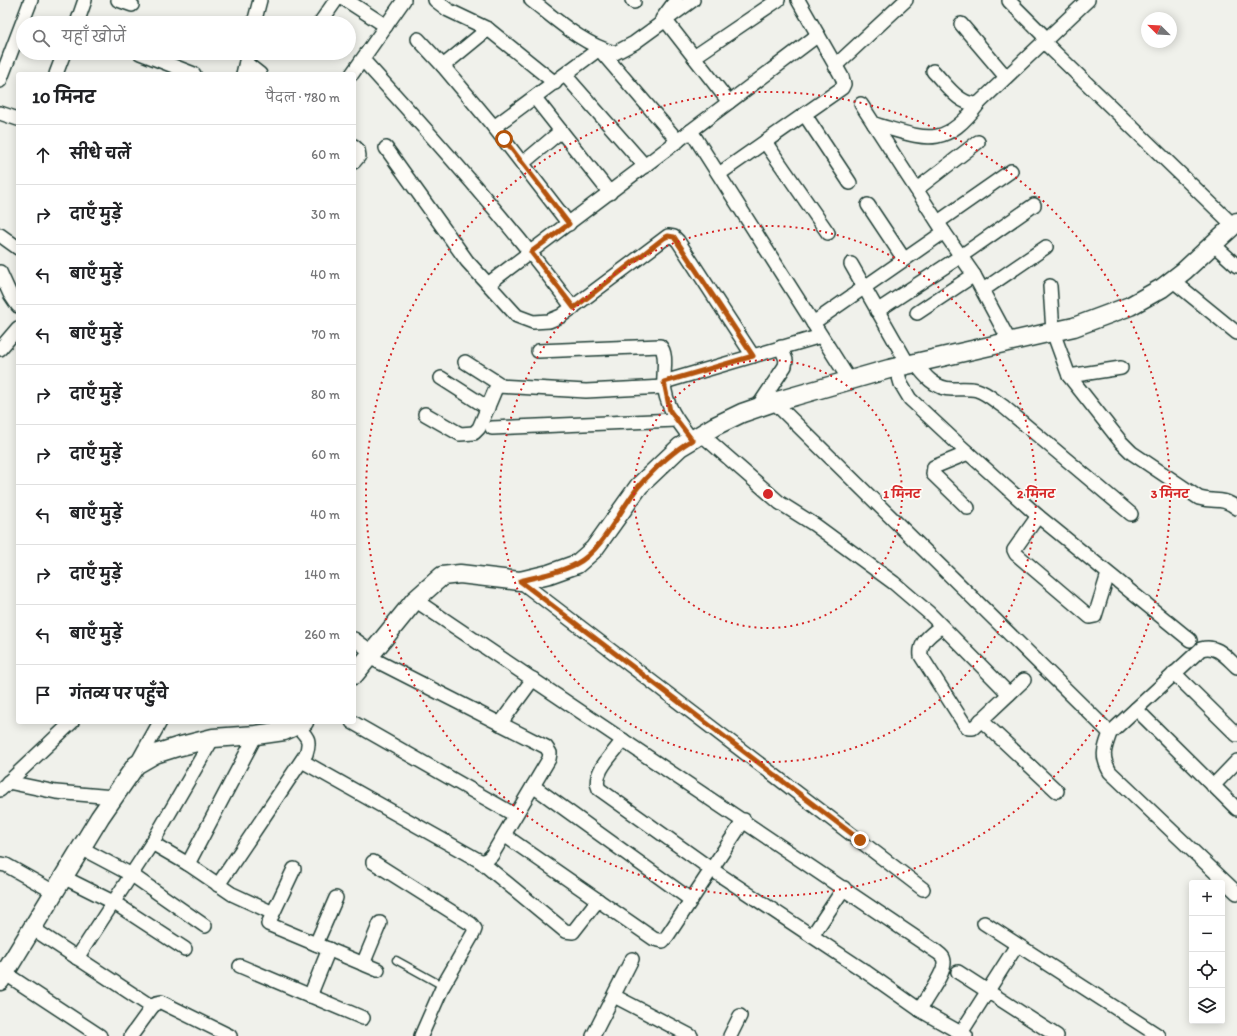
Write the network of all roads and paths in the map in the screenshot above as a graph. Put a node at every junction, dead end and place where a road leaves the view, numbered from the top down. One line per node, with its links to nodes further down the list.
1 (31, 0): 18 (street)
2 (85, 0): 19 (street)
3 (118, 0): 17 (street)
4 (260, 0): 20 (street)
5 (336, 0): 21 (street)
6 (346, 0): 24 (street)
7 (404, 0): 24 (street)
8 (435, 0): 25 (street)
9 (531, 0): 31 (street)
10 (676, 0): 26 (street)
11 (694, 0): 22 (street)
12 (778, 0): 32 (street)
13 (798, 0): 27 (street)
14 (906, 0): 38 (street)
15 (1088, 0): 30 (street)
16 (1009, 1): 30 (street)
17 (132, 5)
18 (25, 16)
19 (79, 16)
20 (256, 16)
21 (325, 16)
22 (666, 21): 26 (street); 32 (street)
23 (961, 24): 45 (street)
24 (386, 26): 35 (street)
25 (488, 29): 37 (street); 47 (street)
26 (653, 29): 31 (street)
27 (818, 35): 38 (street); 49 (street)
28 (16, 39): 46 (street)
29 (418, 39): 37 (street)
30 (1044, 40): 45 (street); 75 (street)
31 (599, 49): 44 (street); 59 (street)
32 (694, 57): 49 (street)
33 (61, 60): 40 (street)
34 (158, 60): 41 (street)
35 (363, 60): 43 (street); 82 (street)
36 (246, 63): 42 (street)
37 (443, 66): 56 (street)
38 (835, 66): 53 (street)
39 (933, 71): 50 (street)
40 (57, 72)
41 (189, 72)
42 (257, 72)
43 (354, 72)
44 (565, 75): 47 (street); 66 (street)
45 (1006, 77): 50 (street)
46 (0, 81)
47 (555, 83): 48 (street)
48 (535, 98): 56 (street); 57 (street)
49 (729, 102): 58 (street)
50 (979, 103): 55 (street)
51 (861, 104): 55 (street)
52 (0, 113): 54 (street)
53 (805, 115): 60 (street); 69 (street)
54 (16, 118)
55 (874, 124): 70 (street)
56 (494, 127): 65 (street)
57 (561, 131): 65 (street); 71 (street)
58 (690, 131): 59 (street); 68 (street)
59 (678, 141): 66 (street)
60 (765, 142): 68 (street); 77 (street)
61 (978, 142): 70 (street)
62 (356, 148): 64 (street)
63 (386, 148): 90 (street)
64 (356, 160)
65 (523, 163): 74 (street)
66 (645, 166): 71 (street)
67 (1011, 171): 76 (street)
68 (718, 174): 98 (street)
69 (850, 183)
70 (917, 189): 76 (street)
71 (610, 193): 74 (street)
72 (868, 205): 84 (street)
73 (1034, 205): 83 (street)
74 (569, 224): 82 (street)
75 (1235, 224): 79 (main road)
76 (941, 227): 83 (street); 84 (street)
77 (828, 233)
78 (0, 235): 80 (street)
79 (1214, 244): 86 (street); 89 (main road)
80 (16, 247)
81 (1046, 247): 93 (street)
82 (531, 252): 90 (street); 95 (street)
83 (961, 256): 88 (street); 96 (street)
84 (904, 260): 92 (street)
85 (851, 264): 92 (street)
86 (1237, 266)
87 (0, 272): 94 (street)
88 (974, 275): 93 (street); 97 (street)
89 (1172, 280): 100 (main road); 101 (street)
90 (488, 284): 95 (street)
91 (1050, 286): 100 (street)
92 (864, 287): 96 (street); 98 (street)
93 (983, 290): 103 (street)
94 (16, 303)
95 (574, 308): 107 (street)
96 (877, 311): 109 (street)
97 (917, 313)
98 (813, 323): 102 (street)
99 (16, 330): 105 (street)
100 (1053, 332): 103 (main road); 111 (street)
101 (1237, 333)
102 (821, 336): 104 (street); 113 (street)
103 (1010, 342): 109 (main road)
104 (781, 347): 107 (street); 118 (street)
105 (0, 349)
106 (538, 351): 114 (street)
107 (753, 356): 114 (street)
108 (465, 362): 115 (street)
109 (906, 365): 113 (main road); 123 (street); 126 (street)
110 (1121, 368): 111 (street)
111 (1069, 376): 125 (street)
112 (441, 378): 117 (street)
113 (850, 381): 116 (main road)
114 (664, 384): 115 (street); 120 (street)
115 (497, 386): 117 (street)
116 (774, 402): 118 (main road); 147 (street)
117 (488, 408): 119 (street)
118 (757, 408): 122 (main road)
119 (425, 414)
120 (676, 420): 121 (street); 122 (street)
121 (492, 428)
122 (697, 437): 129 (main road); 131 (street)
123 (968, 453): 124 (street); 127 (street)
124 (968, 508)
125 (1237, 508)
126 (1131, 514)
127 (1038, 516): 128 (street); 128 (street)
128 (1108, 574): 132 (street)
129 (520, 581): 130 (main road); 176 (street)
130 (415, 600): 134 (main road); 137 (street)
131 (941, 626): 139 (street); 141 (street)
132 (1190, 640)
133 (356, 644): 134 (street)
134 (363, 663): 146 (street)
135 (1237, 667): 136 (street)
136 (1174, 673): 140 (street); 149 (street)
137 (533, 679): 146 (street); 151 (street)
138 (1024, 680): 139 (street)
139 (1009, 694): 141 (street)
140 (1136, 709): 147 (street); 157 (street)
141 (981, 720): 158 (street)
142 (70, 724): 155 (street)
143 (159, 724): 154 (street)
144 (300, 724): 148 (main road); 152 (street)
145 (356, 724): 161 (street)
146 (500, 724): 156 (street)
147 (1110, 733): 177 (street)
148 (256, 735): 150 (main road); 169 (street)
149 (1237, 735)
150 (213, 738): 154 (main road); 164 (street)
151 (623, 740): 162 (street); 171 (street)
152 (302, 760): 166 (street); 174 (street)
153 (1237, 761): 157 (street)
154 (136, 765): 159 (main road)
155 (4, 786): 159 (street)
156 (533, 786): 161 (street); 180 (street)
157 (1213, 786): 160 (street)
158 (1057, 791)
159 (113, 797): 165 (main road)
160 (1237, 809)
161 (515, 815): 163 (street)
162 (744, 820): 171 (street); 175 (street)
163 (504, 835): 166 (street); 179 (street)
164 (152, 843): 169 (street); 172 (street)
165 (81, 848): 172 (street); 173 (main road)
166 (480, 861): 179 (street)
167 (373, 862): 200 (street)
168 (0, 864): 173 (street)
169 (188, 864): 174 (street)
170 (294, 868): 182 (street)
171 (711, 869): 180 (street); 187 (street)
172 (132, 876): 181 (street); 185 (street)
173 (59, 884): 181 (street); 186 (main road)
174 (218, 885): 182 (street)
175 (844, 888): 187 (street); 205 (street)
176 (923, 888)
177 (1237, 893)
178 (336, 898): 188 (street)
179 (598, 900): 180 (street)
180 (692, 900)
181 (113, 902): 190 (street); 192 (street)
182 (273, 913): 188 (street)
183 (380, 923): 195 (street)
184 (984, 923): 189 (street)
185 (206, 926)
186 (32, 928): 192 (street); 199 (main road)
187 (812, 936): 205 (street)
188 (316, 944): 191 (street)
189 (1018, 945): 201 (street); 217 (street)
190 (185, 949)
191 (329, 949): 195 (street); 202 (street)
192 (77, 958): 204 (street)
193 (632, 959): 203 (street)
194 (396, 960): 200 (lane)
195 (363, 964): 197 (street)
196 (240, 966): 202 (street)
197 (378, 970)
198 (958, 972): 201 (street)
199 (2, 974): 209 (street)
200 (443, 986): 212 (street)
201 (987, 991): 208 (street); 216 (street)
202 (310, 996): 207 (street)
203 (614, 996): 213 (street); 214 (street)
204 (152, 1007): 210 (street); 211 (street)
205 (920, 1010): 208 (street)
206 (740, 1016): 215 (street)
207 (364, 1018)
208 (962, 1035)
209 (100, 1036)
210 (131, 1036)
211 (230, 1036)
212 (421, 1036)
213 (593, 1036)
214 (691, 1036)
215 (730, 1036)
216 (1057, 1036)
217 (1159, 1036)

